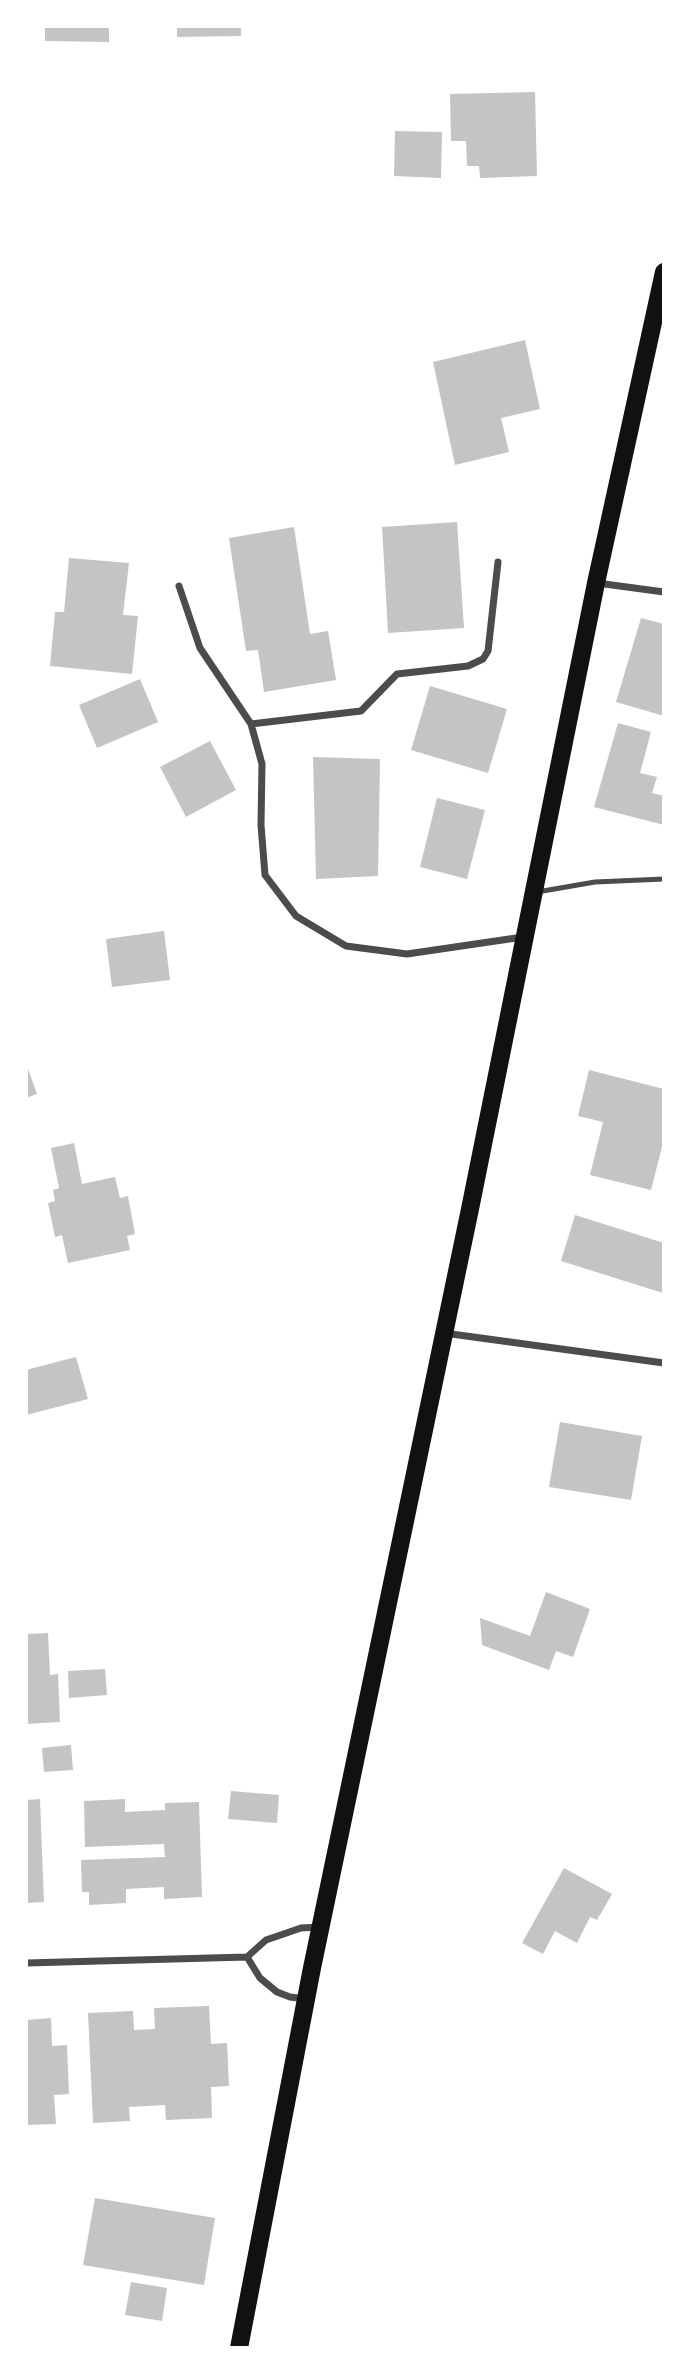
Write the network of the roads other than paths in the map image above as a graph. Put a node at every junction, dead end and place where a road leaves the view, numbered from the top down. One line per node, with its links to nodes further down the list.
1 (664, 272): 3 (main road)
2 (498, 562): 6 (street)
3 (596, 583): 5 (street); 8 (main road)
4 (179, 586): 6 (street)
5 (664, 592)
6 (251, 724): 9 (street)
7 (664, 879): 8 (lane)
8 (534, 892): 9 (main road)
9 (525, 937): 10 (main road)
10 (443, 1333): 11 (street); 12 (main road)
11 (664, 1363)
12 (320, 1927): 13 (street); 15 (main road)
13 (247, 1957): 14 (street); 15 (street)
14 (26, 1962)
15 (306, 2000): 16 (main road)
16 (239, 2348)

